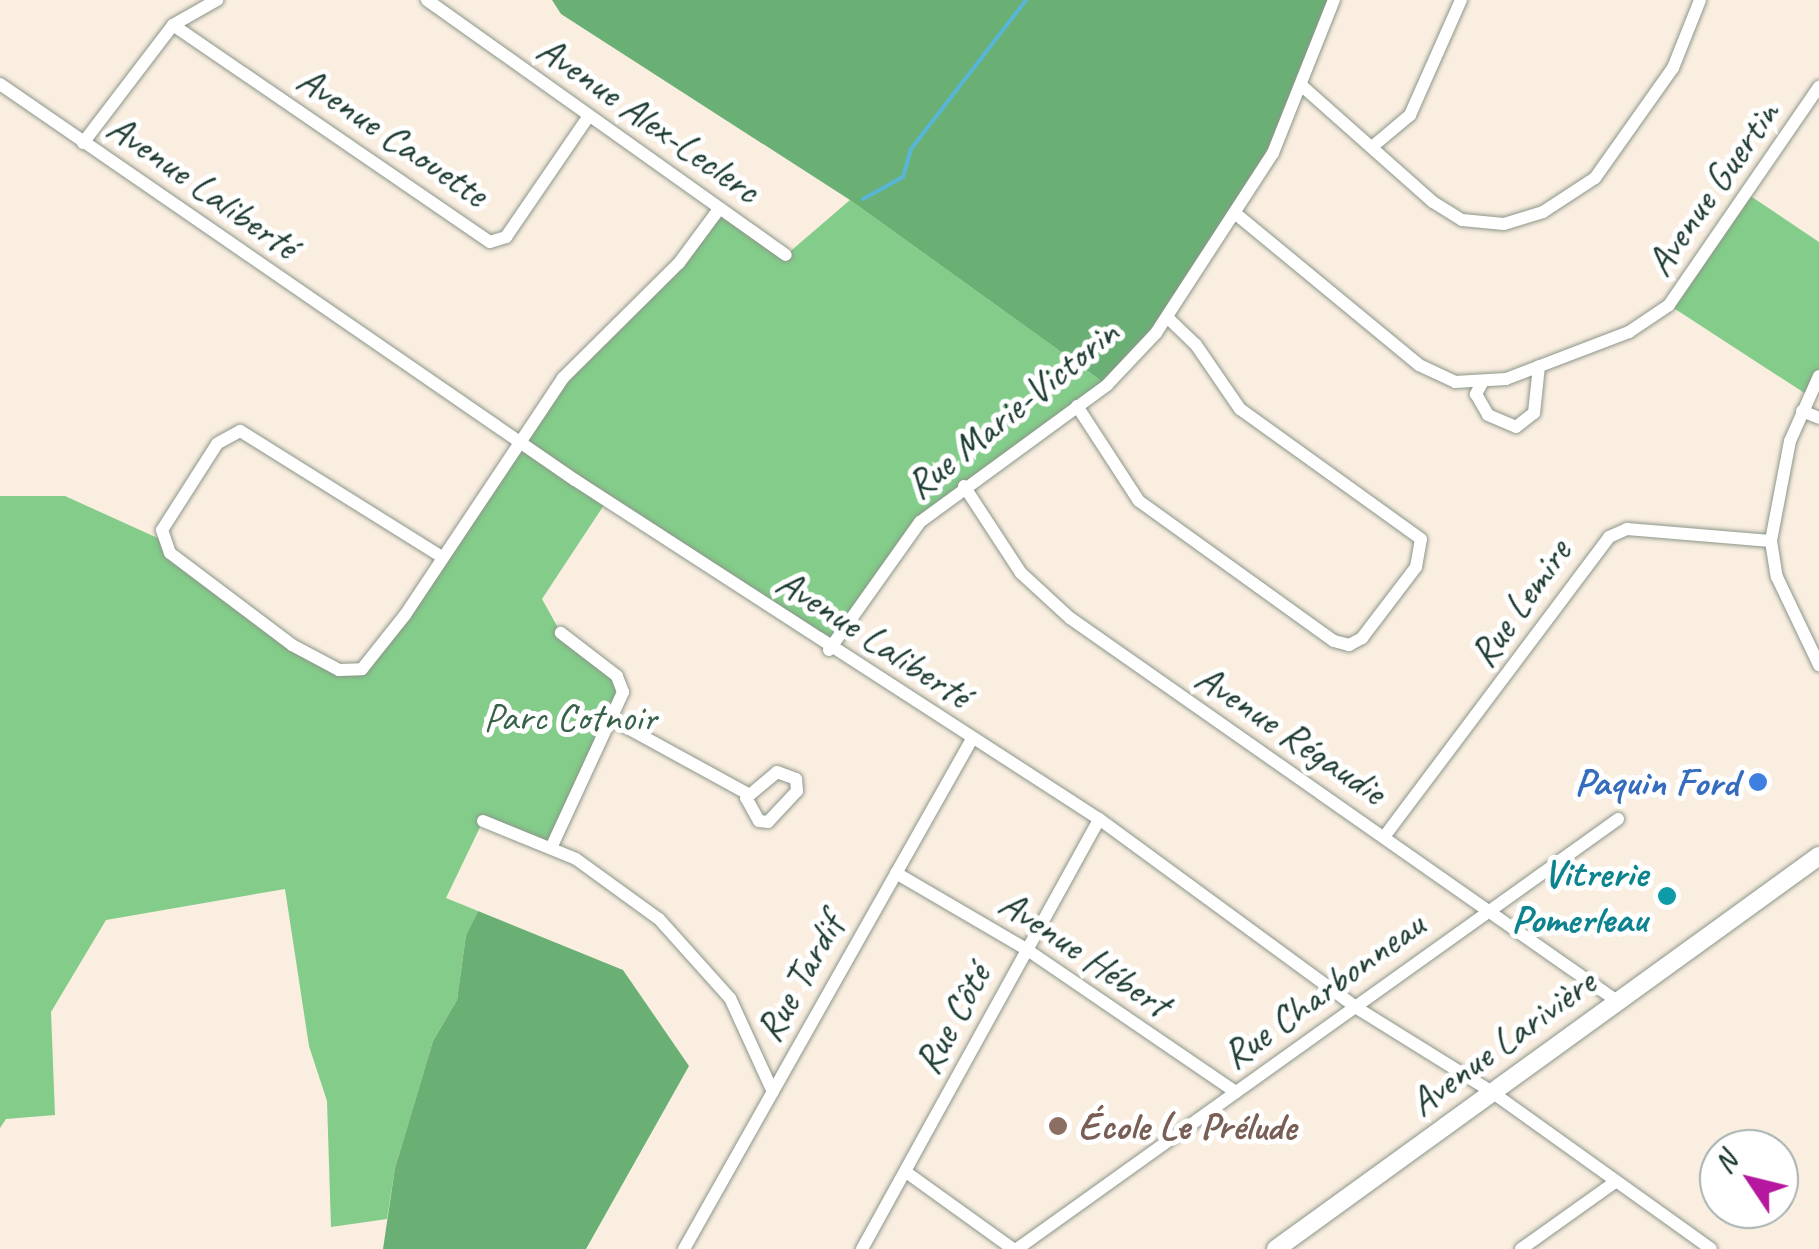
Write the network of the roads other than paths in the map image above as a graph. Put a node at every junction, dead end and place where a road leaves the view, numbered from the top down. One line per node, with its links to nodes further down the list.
1 (217, 0): 6 (street)
2 (427, 0): 10 (street, Avenue Alex-Leclerc)
3 (1334, 0): 8 (street, Rue Marie-Victorin)
4 (1461, 0): 12 (street)
5 (1700, 0): 12 (street)
6 (173, 25): 10 (street, Avenue Caouette); 11 (street)
7 (0, 84): 11 (street, Avenue Laliberté)
8 (1301, 85): 12 (street); 14 (street, Rue Marie-Victorin)
9 (1819, 87): 17 (street, Avenue Guertin)
10 (589, 116): 13 (street, Avenue Alex-Leclerc)
11 (83, 143): 23 (street, Avenue Laliberté)
12 (1372, 147)
13 (719, 208): 15 (street, Avenue Alex-Leclerc); 23 (street)
14 (1236, 214): 16 (street, Rue Marie-Victorin); 19 (street, Avenue Guertin)
15 (786, 255)
16 (1167, 317): 20 (street, Rue Marie-Victorin); 20 (street)
17 (1540, 366): 19 (street, Avenue Guertin); 19 (street)
18 (1819, 376): 21 (street)
19 (1482, 383)
20 (1077, 406): 24 (street, Rue Marie-Victorin)
21 (1802, 411): 22 (street); 25 (street)
22 (1819, 418)
23 (520, 444): 26 (street); 28 (street, Avenue Laliberté)
24 (964, 486): 28 (street, Rue Marie-Victorin); 36 (street, Avenue Régaudie)
25 (1771, 541): 29 (street); 36 (street, Rue Lemire)
26 (442, 557): 26 (street)
27 (561, 633): 30 (street)
28 (829, 650): 31 (street, Avenue Laliberté)
29 (1819, 665)
30 (612, 720): 32 (street); 37 (street)
31 (972, 740): 34 (street, Avenue Laliberté); 39 (street, Rue Tardif)
32 (748, 794)
33 (1618, 818): 40 (street, Rue Charbonneau)
34 (1099, 819): 41 (street, Rue Côté); 43 (street, Avenue Laliberté)
35 (483, 821): 37 (street)
36 (1384, 837): 40 (street, Avenue Régaudie)
37 (551, 848): 44 (street)
38 (1819, 856): 42 (main road, Avenue Larivière)
39 (896, 873): 41 (street, Avenue Hébert); 44 (street, Rue Tardif)
40 (1484, 914): 42 (street, Avenue Régaudie); 43 (street, Rue Charbonneau)
41 (1026, 949): 45 (street, Avenue Hébert); 47 (street, Rue Côté)
42 (1617, 1001): 46 (main road, Avenue Larivière)
43 (1357, 1008): 45 (street, Rue Charbonneau); 46 (street, Avenue Laliberté)
44 (772, 1092): 49 (street, Rue Tardif)
45 (1236, 1092): 51 (street, Rue Charbonneau)
46 (1492, 1092): 48 (street, Avenue Laliberté); 52 (main road, Avenue Larivière)
47 (906, 1172): 50 (street, Rue Côté); 51 (street)
48 (1614, 1182): 53 (street); 54 (street, Avenue Laliberté)
49 (684, 1249)
50 (862, 1249)
51 (1015, 1249)
52 (1276, 1249)
53 (1521, 1249)
54 (1711, 1249)

